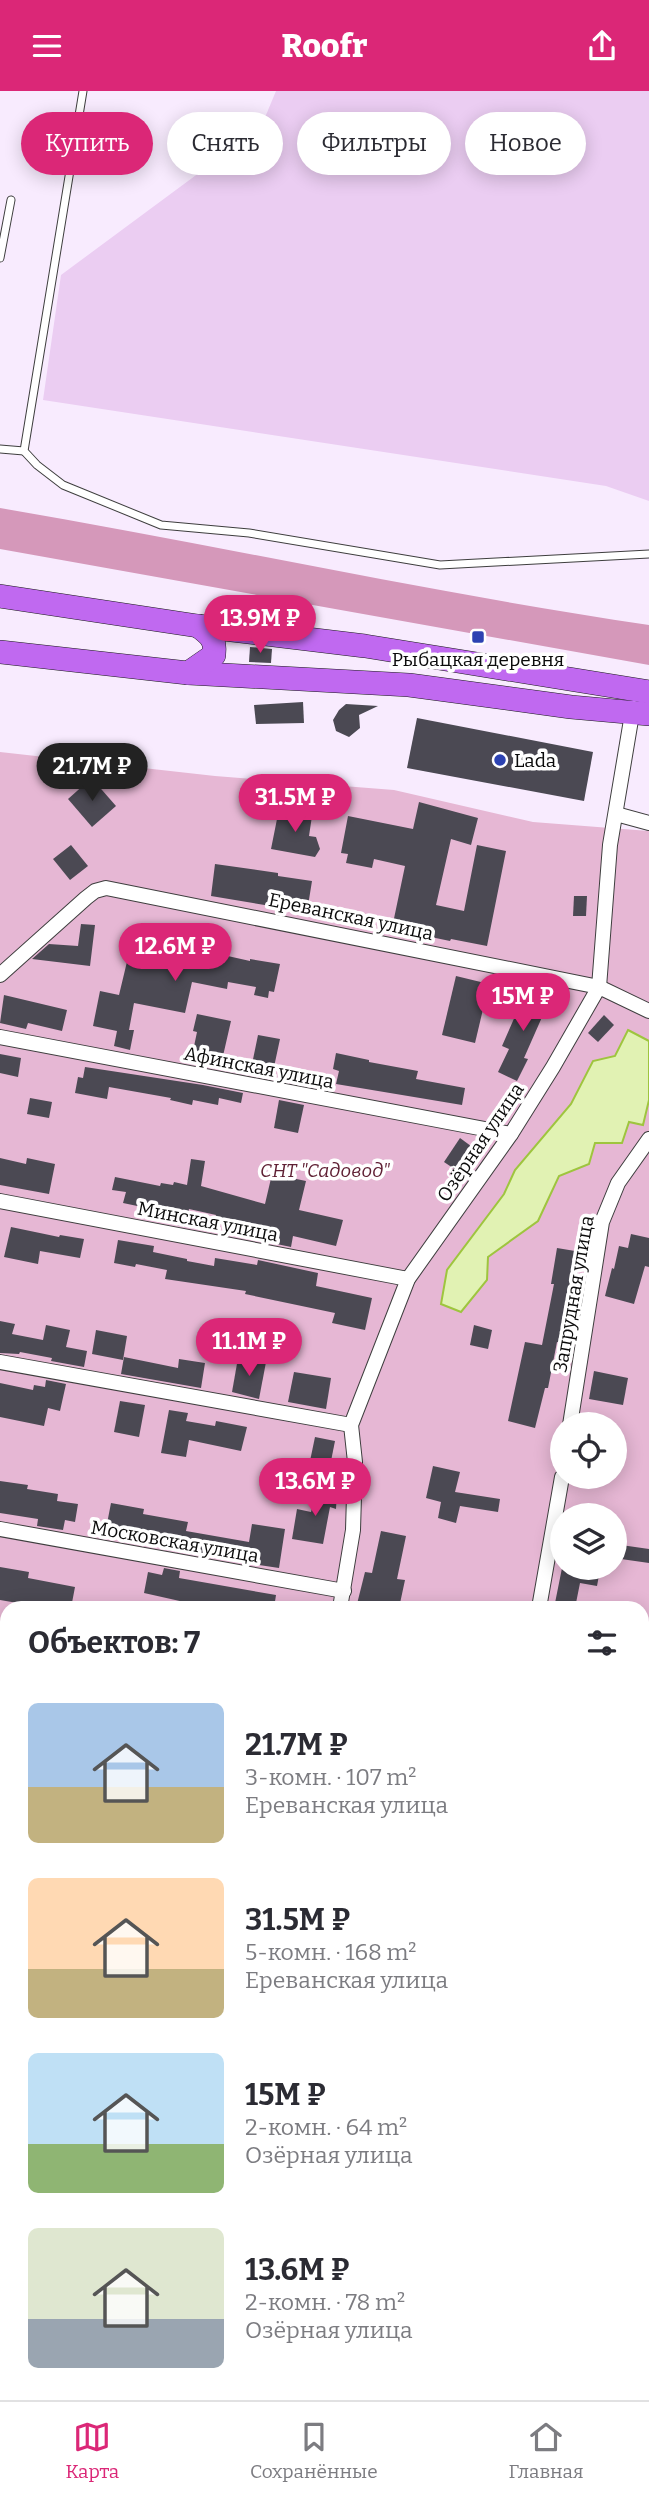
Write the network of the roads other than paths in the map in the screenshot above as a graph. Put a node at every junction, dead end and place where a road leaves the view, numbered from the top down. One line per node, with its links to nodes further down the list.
1 (83, 91): 5 (lane)
2 (11, 200): 3 (lane)
3 (0, 258)
4 (0, 449): 5 (lane)
5 (24, 451): 6 (lane)
6 (649, 554)
7 (0, 596): 8 (main road)
8 (198, 626): 10 (main road); 11 (main road)
9 (0, 652): 10 (main road)
10 (188, 673): 11 (main road)
11 (641, 701): 12 (street, Озёрная улица)
12 (616, 814): 13 (street); 15 (street, Озёрная улица)
13 (649, 823)
14 (0, 975): 15 (street, Ереванская улица)
15 (598, 987): 16 (street); 18 (street, Озёрная улица)
16 (649, 1011)
17 (0, 1037): 18 (street, Афинская улица)
18 (511, 1134): 21 (street, Озёрная улица)
19 (649, 1139): 23 (street, Запрудная улица)
20 (0, 1201): 21 (street, Минская улица)
21 (408, 1279): 24 (street, Озёрная улица)
22 (0, 1361): 24 (street)
23 (572, 1412)
24 (351, 1425): 27 (street, Озёрная улица)
25 (560, 1489): 29 (street)
26 (0, 1529): 27 (street, Московская улица)
27 (344, 1591): 28 (street, Озёрная улица)
28 (342, 1601)
29 (540, 1601)

